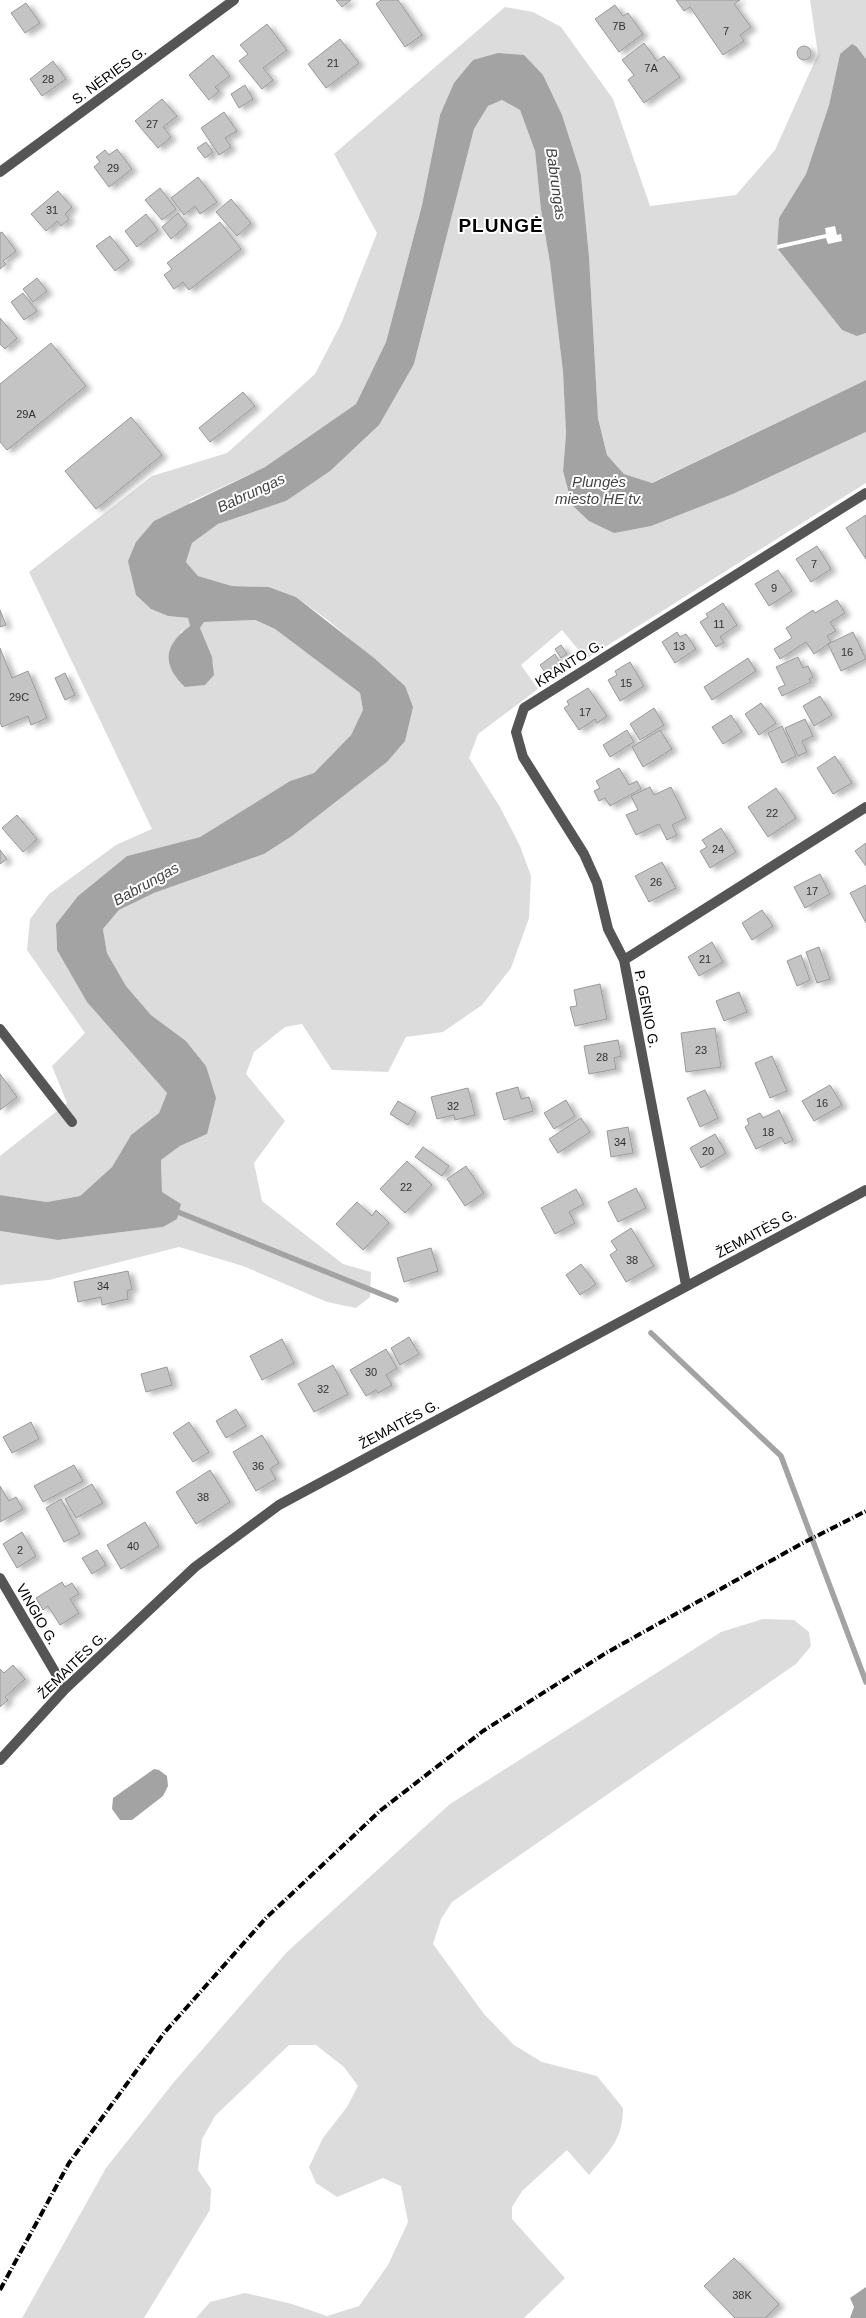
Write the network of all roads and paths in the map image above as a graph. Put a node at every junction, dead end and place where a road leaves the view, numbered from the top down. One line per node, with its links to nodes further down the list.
1 (234, 0): 2 (street, S. NĖRIES G.)
2 (0, 172)
3 (866, 493): 5 (street, KRANTO G.)
4 (866, 806): 5 (street, P. GENIO G.)
5 (624, 960): 9 (street, P. GENIO G.)
6 (0, 1030): 7 (street)
7 (72, 1122)
8 (866, 1190): 9 (street, ŽEMAITĖS G.)
9 (686, 1285): 11 (street, ŽEMAITĖS G.)
10 (0, 1578): 11 (street, VINGIO G.)
11 (65, 1689): 12 (street, ŽEMAITĖS G.)
12 (0, 1760)

